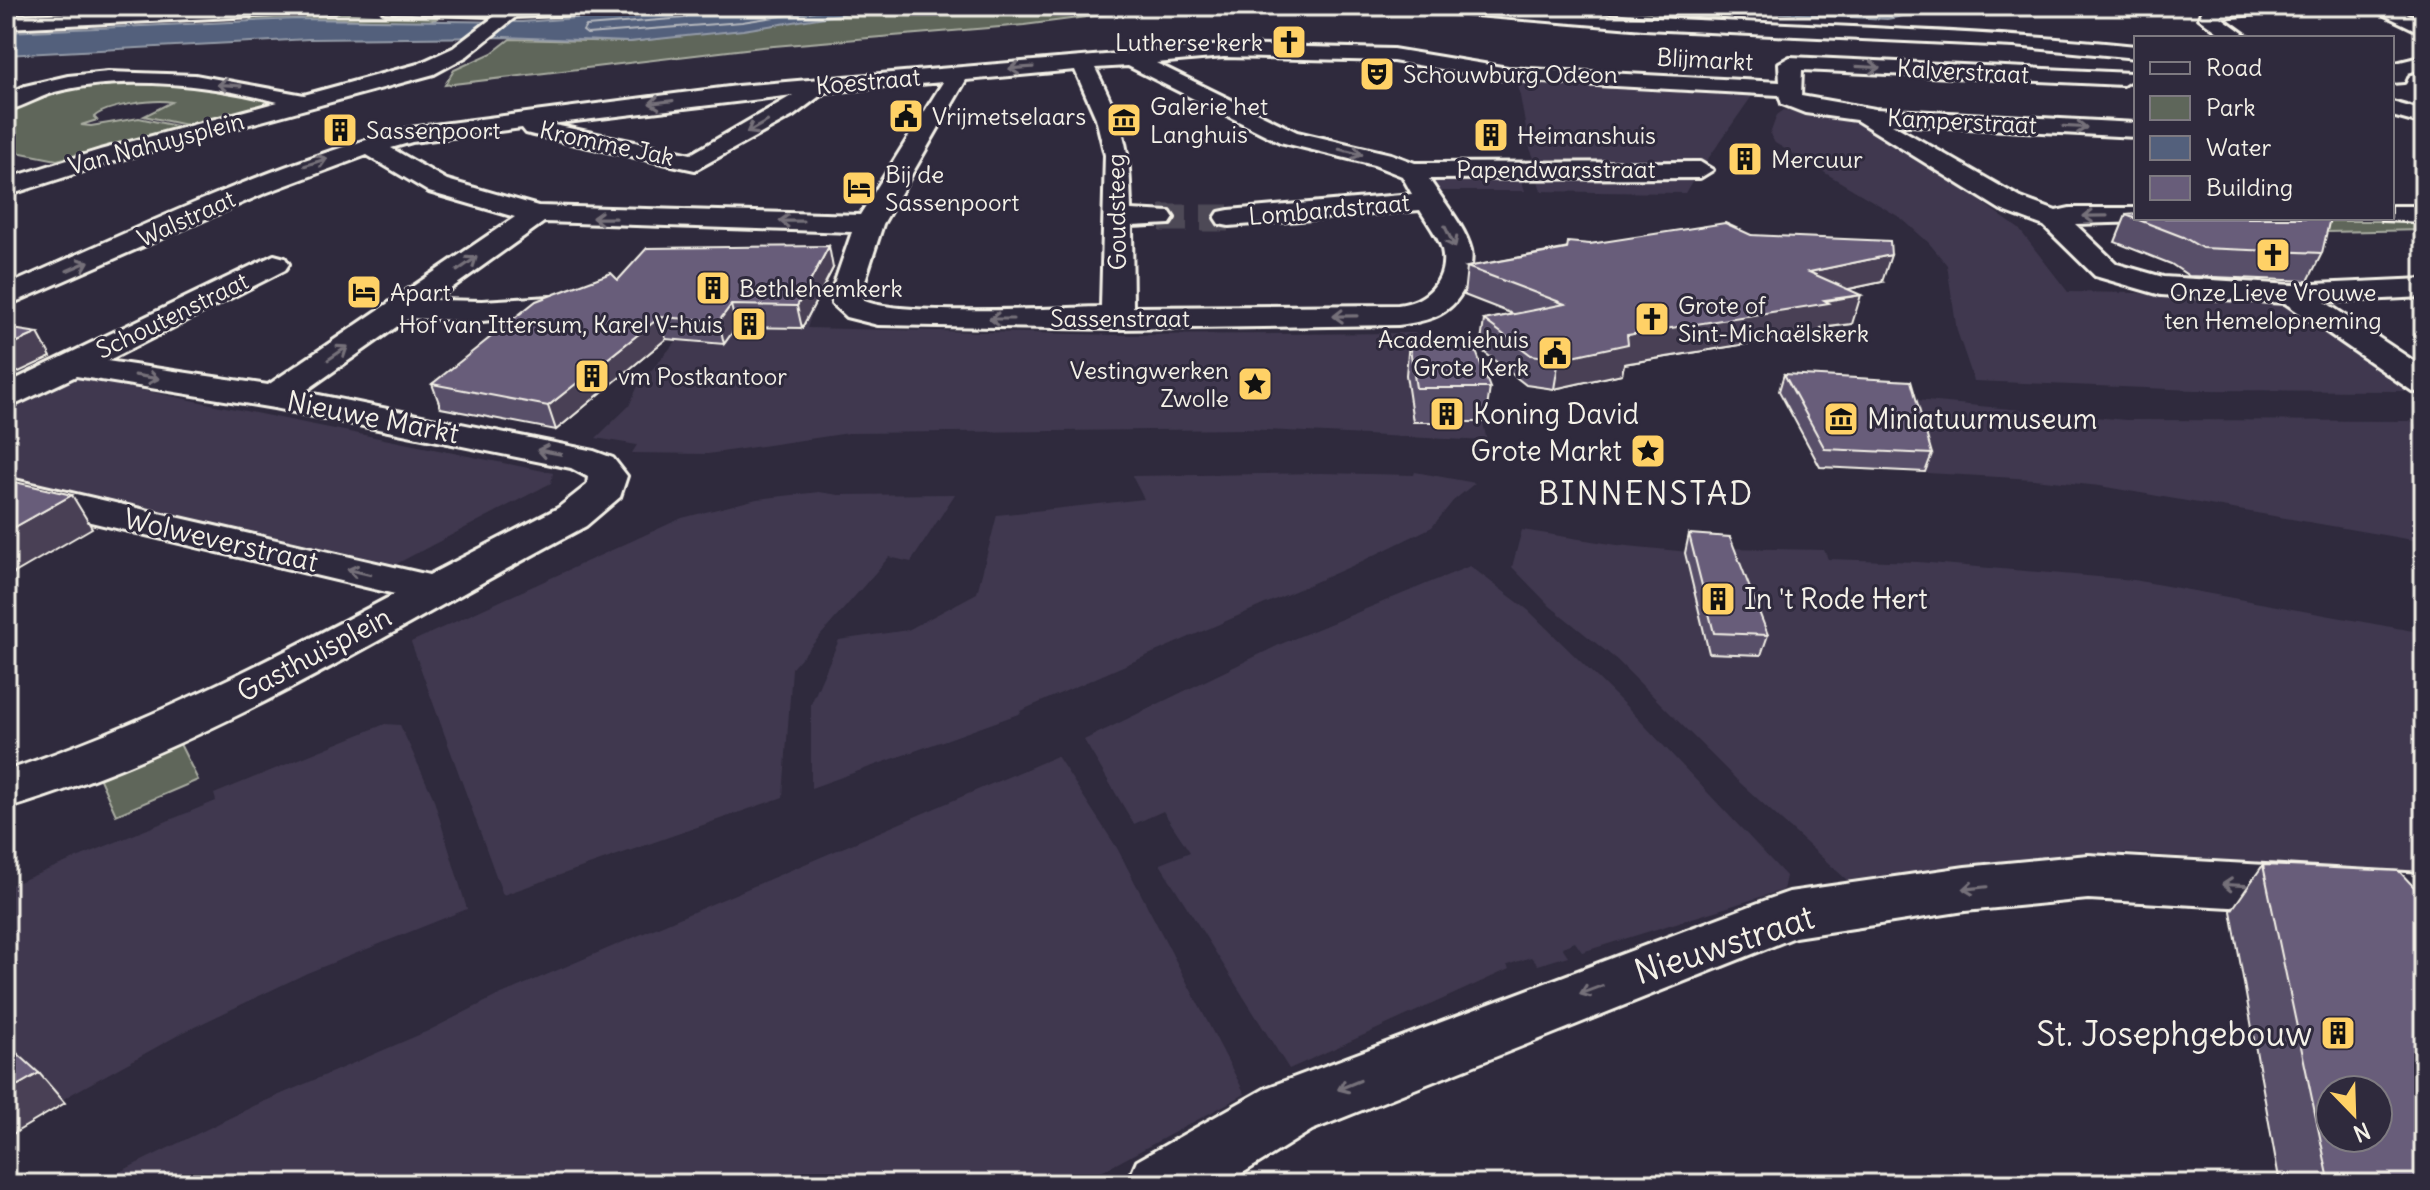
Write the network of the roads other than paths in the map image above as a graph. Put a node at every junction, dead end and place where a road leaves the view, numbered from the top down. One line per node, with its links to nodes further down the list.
1 (335, 6): 9 (street)
2 (388, 6): 11 (street)
3 (628, 6): 11 (street)
4 (1282, 6): 5 (street)
5 (1294, 6)
6 (1440, 6): 10 (street)
7 (2280, 6): 15 (street)
8 (2375, 6): 14 (street)
9 (262, 7): 13 (street)
10 (1479, 7): 12 (street); 18 (street)
11 (508, 17): 30 (street, Van Nahuysplein)
12 (1765, 17): 17 (street); 24 (street)
13 (6, 22)
14 (2424, 28)
15 (2237, 36)
16 (2134, 42): 17 (street)
17 (2086, 47): 20 (street)
18 (1473, 49): 19 (street, Blijmarkt); 31 (street, Blijmarkt)
19 (1328, 52): 21 (street, Koestraat)
20 (2134, 52)
21 (1131, 59): 23 (street, Koestraat); 44 (street, Papendwarsstraat, one-way to 44)
22 (2424, 62): 26 (street)
23 (1082, 63): 25 (street, Koestraat, one-way to 25); 51 (street, Goudsteeg)
24 (1790, 63): 27 (street, Kalverstraat, one-way to 27); 31 (street)
25 (959, 73): 29 (street, Koestraat); 55 (street)
26 (2394, 77): 28 (street)
27 (2134, 80)
28 (2424, 82)
29 (822, 84): 38 (street, Koestraat, one-way to 38); 38 (street, Kromme Jak, one-way to 38)
30 (370, 86): 32 (street, Van Nahuysplein); 36 (street)
31 (1791, 94): 35 (street, Kamperstraat)
32 (305, 103): 33 (street, Van Nahuysplein, one-way to 33); 42 (street, Van Nahuysplein)
33 (6, 104)
34 (2394, 110): 37 (street)
35 (1858, 114): 39 (street, Kamperstraat, one-way to 39); 54 (street)
36 (405, 116): 38 (street, Koestraat); 40 (street)
37 (2424, 118)
38 (514, 122)
39 (2134, 130)
40 (369, 146): 47 (street); 59 (street, Walstraat, one-way to 40)
41 (6, 159): 42 (street, Van Nahuysplein)
42 (59, 170): 45 (street)
43 (1700, 170): 44 (street, Papendwarsstraat)
44 (1412, 171): 46 (street)
45 (6, 188)
46 (1428, 201): 53 (street, Lombardstraat); 62 (street, Sassenstraat, one-way to 62)
47 (538, 214): 55 (street, one-way to 47); 61 (street, Nieuwe Markt, one-way to 47)
48 (2394, 214): 49 (street)
49 (2424, 214)
50 (2134, 216): 54 (street, one-way to 54)
51 (1118, 218): 52 (street); 62 (street, Goudsteeg)
52 (1160, 218)
53 (1229, 218)
54 (2054, 220): 58 (street)
55 (869, 224): 62 (street, Sassenstraat, one-way to 55)
56 (274, 264): 63 (street, Schoutenstraat)
57 (2424, 288): 58 (street)
58 (2293, 294): 64 (street)
59 (6, 297)
60 (550, 306): 61 (street)
61 (403, 308): 65 (street, Nieuwe Markt, one-way to 61)
62 (1117, 319)
63 (70, 365): 65 (street, one-way to 65); 66 (street, Schoutenstraat)
64 (2424, 384)
65 (274, 397): 67 (street, Nieuwe Markt, one-way to 65)
66 (6, 398)
67 (606, 489): 69 (street, Gasthuisplein)
68 (6, 490): 69 (street, Wolweverstraat, one-way to 68)
69 (435, 590): 70 (street, Gasthuisplein)
70 (6, 790)
71 (2424, 896): 72 (street, Nieuwstraat, one-way to 72)
72 (1162, 1184)

